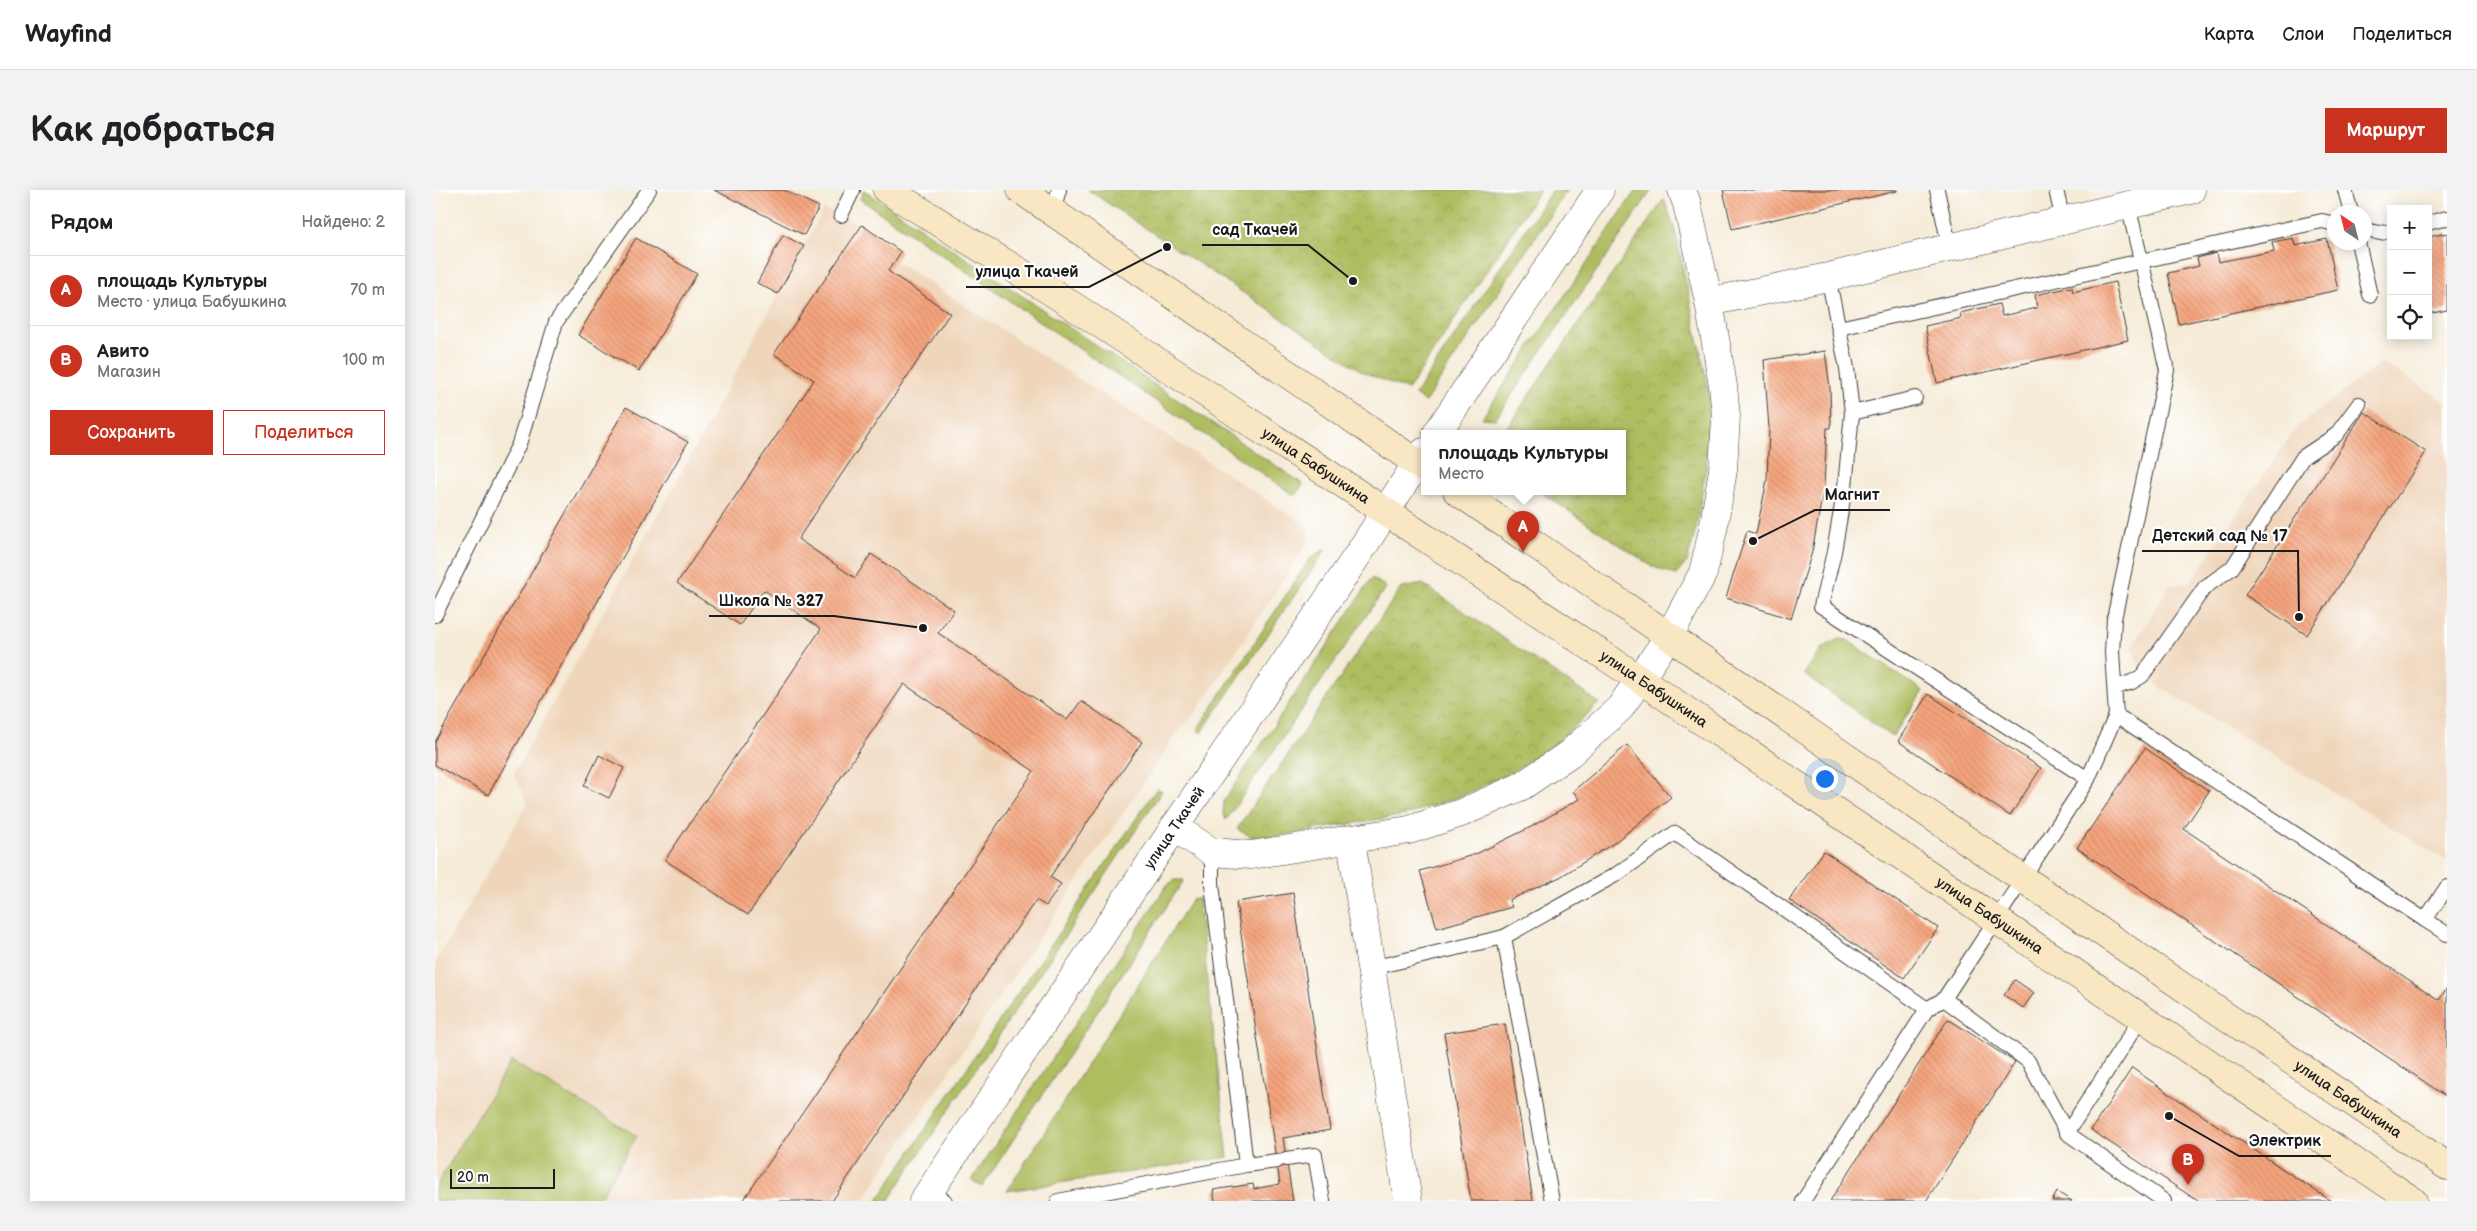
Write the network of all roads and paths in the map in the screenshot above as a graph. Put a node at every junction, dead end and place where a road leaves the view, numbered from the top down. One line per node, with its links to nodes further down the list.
1 (649, 190): 36 (lane)
2 (853, 190): 14 (lane)
3 (887, 190): 35 (street, улица Бабушкина)
4 (1021, 190): 11 (street)
5 (1600, 190): 31 (street)
6 (1682, 190): 26 (street)
7 (1937, 190): 21 (lane)
8 (2056, 190): 16 (lane)
9 (2191, 190): 12 (street)
10 (2345, 190): 13 (lane)
11 (1056, 201): 32 (street)
12 (2128, 205): 16 (street); 23 (lane)
13 (2349, 205)
14 (841, 215)
15 (2447, 218): 17 (lane)
16 (2063, 221): 21 (street)
17 (2432, 221)
18 (2327, 222): 23 (lane)
19 (2372, 231): 20 (lane)
20 (2387, 232)
21 (1949, 248): 24 (street)
22 (2360, 250): 25 (lane)
23 (2141, 260): 27 (lane); 39 (lane)
24 (1828, 277): 26 (street); 27 (lane)
25 (2370, 295)
26 (1709, 302): 37 (street)
27 (1839, 328): 30 (lane)
28 (1915, 398): 30 (lane)
29 (2359, 404): 39 (lane)
30 (1852, 413): 41 (lane)
31 (1439, 430)
32 (1421, 460)
33 (1421, 462): 35 (street, улица Ткачей)
34 (1463, 495): 37 (street, улица Бабушкина)
35 (1386, 512): 38 (street, улица Бабушкина); 42 (street, улица Ткачей)
36 (435, 615)
37 (1669, 636): 38 (street); 45 (street, улица Бабушкина)
38 (1641, 680): 43 (street); 47 (street, улица Бабушкина)
39 (2116, 686): 40 (lane)
40 (2116, 715): 41 (lane); 48 (lane)
41 (2088, 779): 45 (lane)
42 (1173, 827): 44 (street); 58 (street, улица Ткачей)
43 (1351, 840): 44 (street); 51 (street)
44 (1212, 852): 56 (lane)
45 (2022, 878): 47 (lane); 57 (street, улица Бабушкина)
46 (2447, 887): 48 (lane)
47 (1994, 919): 52 (lane); 54 (street, улица Бабушкина)
48 (2425, 920): 49 (lane)
49 (2447, 934)
50 (1504, 937): 51 (lane); 53 (lane); 62 (lane)
51 (1371, 968): 61 (street)
52 (1944, 999): 53 (lane); 55 (lane)
53 (1927, 1008): 63 (lane)
54 (2141, 1018): 55 (lane); 65 (street, улица Бабушкина)
55 (2067, 1133): 64 (lane)
56 (1246, 1165): 59 (lane); 60 (lane)
57 (2447, 1166)
58 (933, 1198)
59 (1058, 1201)
60 (1323, 1201)
61 (1408, 1201)
62 (1552, 1201)
63 (1803, 1201)
64 (2164, 1201)
65 (2413, 1201)

